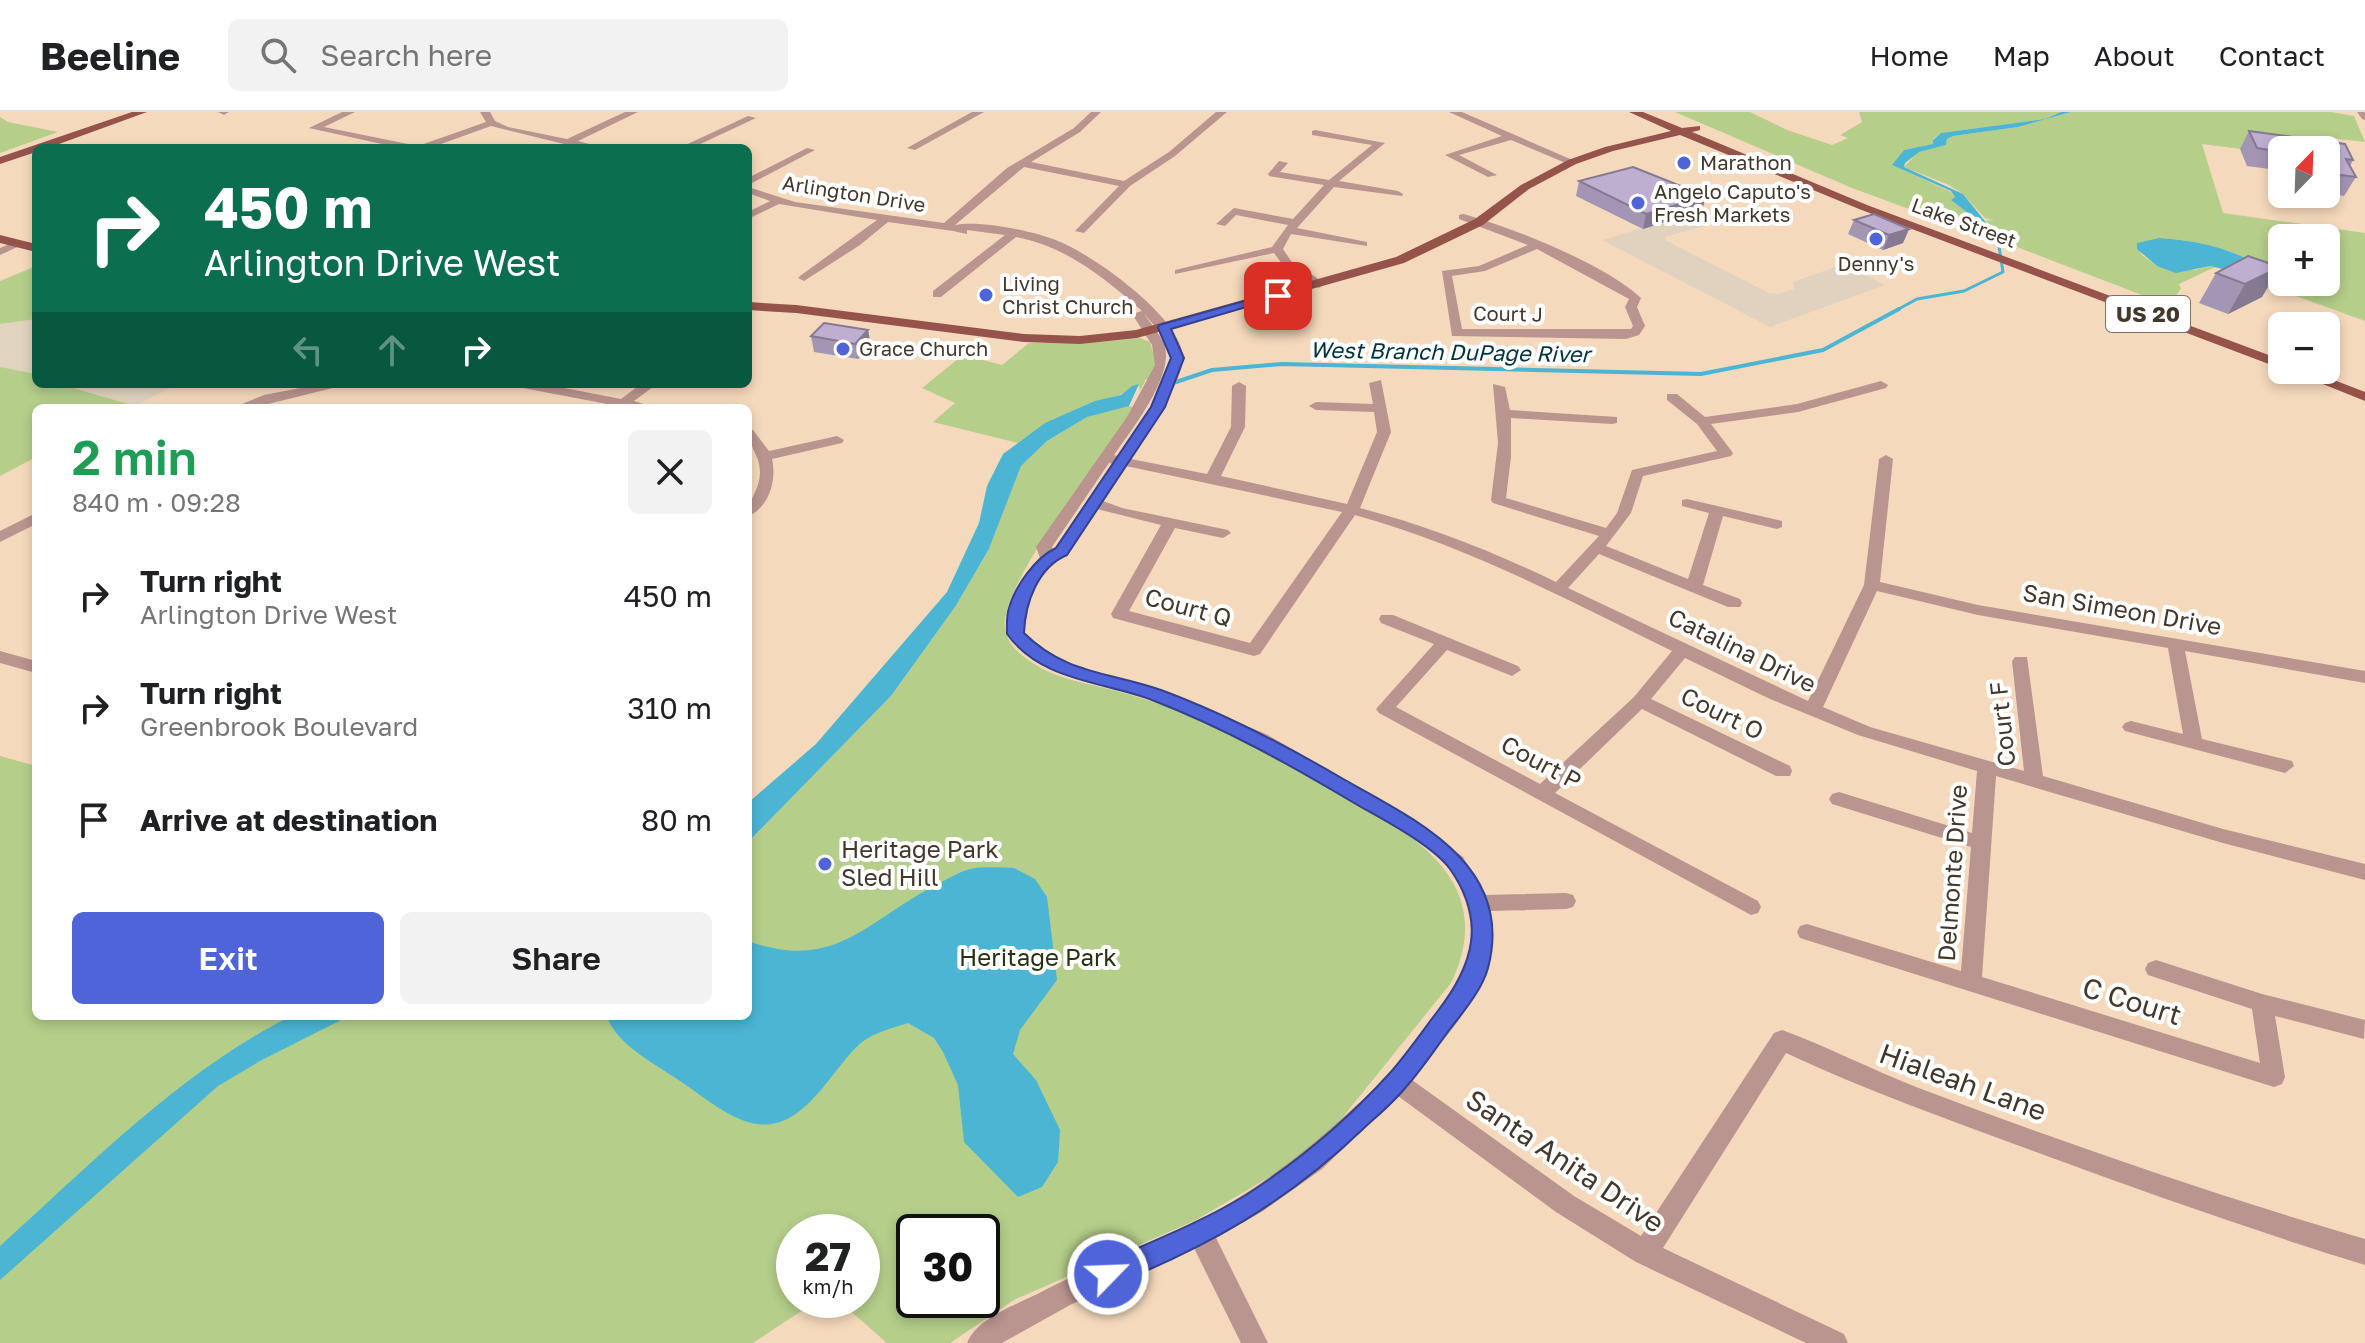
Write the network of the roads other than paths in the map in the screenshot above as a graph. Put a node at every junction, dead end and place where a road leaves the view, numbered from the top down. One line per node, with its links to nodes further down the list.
1 (142, 112): 17 (main road)
2 (350, 112): 18 (street)
3 (485, 112): 12 (street)
4 (633, 112): 16 (street)
5 (979, 112): 22 (street)
6 (1096, 112): 28 (street)
7 (1222, 112): 32 (street)
8 (1454, 112): 15 (street)
9 (1634, 112): 13 (main road, Lake Street / US 20)
10 (1664, 112): 13 (main road, Lake Street / US 20)
11 (751, 118): 21 (street)
12 (491, 123): 16 (street); 19 (street)
13 (1681, 127): 25 (main road); 27 (main road); 53 (main road, Lake Street / US 20)
14 (1315, 133): 33 (street)
15 (1509, 137): 25 (street); 30 (street)
16 (568, 142): 20 (street)
17 (49, 144)
18 (395, 144)
19 (432, 144)
20 (578, 144)
21 (693, 144)
22 (912, 148)
23 (32, 150): 26 (main road)
24 (810, 150): 31 (street)
25 (1559, 157): 27 (street); 40 (main road)
26 (0, 161)
27 (1572, 162): 42 (main road)
28 (1021, 163): 32 (street); 45 (street)
29 (1283, 163): 33 (street)
30 (1492, 175)
31 (752, 180)
32 (1126, 184): 46 (street)
33 (1331, 184): 36 (street); 44 (street)
34 (1405, 184): 36 (street)
35 (752, 192): 37 (street, Arlington Drive)
36 (1398, 194): 38 (street)
37 (777, 201): 39 (street); 41 (street, Arlington Drive)
38 (1389, 205)
39 (752, 214)
40 (1463, 217): 42 (street); 56 (main road)
41 (886, 218): 45 (street, Arlington Drive); 55 (street)
42 (1479, 222): 50 (street); 56 (main road)
43 (1221, 224): 44 (street)
44 (1292, 226): 49 (street); 52 (street)
45 (951, 227): 47 (street, Arlington Drive)
46 (1080, 231)
47 (1010, 236): 57 (street); 60 (street, Arlington Drive)
48 (5, 244): 51 (main road)
49 (1363, 244)
50 (1540, 244): 50 (street, Court J)
51 (32, 247)
52 (1277, 249): 54 (street); 56 (street)
53 (2015, 259): 61 (main road, Lake Street / US 20); 62 (main road, Lake Street / US 20)
54 (1179, 272)
55 (804, 278)
56 (1314, 280): 60 (main road)
57 (937, 294)
58 (752, 296): 60 (main road)
59 (752, 306): 60 (main road)
60 (1154, 325): 87 (street); 87 (street)
61 (2268, 351)
62 (2268, 359)
63 (2340, 378): 69 (main road)
64 (1376, 383): 79 (street)
65 (2331, 384): 74 (main road)
66 (1881, 385): 82 (street)
67 (1239, 386): 88 (street)
68 (1498, 387): 80 (street)
69 (2365, 387)
70 (315, 388): 76 (street)
71 (544, 388): 75 (street)
72 (644, 388): 75 (street)
73 (1672, 397): 82 (street)
74 (2365, 397)
75 (623, 403): 77 (street)
76 (251, 404)
77 (628, 404)
78 (1316, 406): 79 (street)
79 (1380, 408): 92 (street)
80 (1506, 414): 81 (street); 98 (street)
81 (1612, 420)
82 (1702, 421): 98 (street)
83 (752, 439): 85 (street)
84 (837, 440): 85 (street)
85 (763, 457): 91 (street)
86 (1886, 459): 102 (street)
87 (1114, 460): 88 (street, Catalina Drive); 89 (street); 101 (street)
88 (1212, 479): 92 (street, Catalina Drive)
89 (1094, 503): 95 (street); 101 (street)
90 (1687, 503): 93 (street)
91 (752, 508)
92 (1352, 509): 95 (street, Court Q); 104 (street, Catalina Drive)
93 (1717, 510): 96 (street); 103 (street)
94 (32, 520): 99 (street)
95 (1170, 523): 97 (street)
96 (1777, 524)
97 (1223, 533)
98 (1609, 534): 100 (street)
99 (0, 537)
100 (1597, 548): 103 (street); 104 (street)
101 (1047, 557): 129 (street)
102 (1872, 585): 108 (street, San Simeon Drive); 117 (street)
103 (1694, 587): 105 (street)
104 (1558, 589): 109 (street, Catalina Drive)
105 (1734, 603)
106 (1387, 619): 107 (street)
107 (1445, 642): 113 (street); 124 (street, Court P)
108 (2175, 643): 114 (street, San Simeon Drive); 119 (street)
109 (1682, 650): 116 (street); 117 (street, Catalina Drive)
110 (0, 657): 112 (street)
111 (2021, 661): 123 (street, Court F)
112 (32, 666)
113 (1512, 670)
114 (2362, 676): 115 (street)
115 (2365, 694)
116 (1640, 701): 122 (street, Court O); 124 (street)
117 (1812, 711): 121 (street, Catalina Drive)
118 (2131, 727): 119 (street)
119 (2194, 743): 120 (street)
120 (2285, 766)
121 (1987, 767): 123 (street, Catalina Drive); 126 (street, Delmonte Drive)
122 (1783, 771)
123 (2034, 781): 127 (street, Catalina Drive)
124 (1543, 793): 130 (street, Court P)
125 (1839, 799): 126 (street)
126 (1982, 843): 133 (street, Delmonte Drive)
127 (2365, 872)
128 (1566, 901): 129 (street)
129 (1478, 903): 136 (street)
130 (1751, 907)
131 (1807, 932): 133 (street, C Court)
132 (2156, 969): 134 (street)
133 (1971, 983): 134 (street, C Court)
134 (2262, 1003): 135 (street)
135 (2364, 1029)
136 (1397, 1082): 137 (street); 139 (street, Santa Anita Drive)
137 (1200, 1233): 140 (street); 141 (street)
138 (2365, 1252): 139 (street, Hialeah Lane)
139 (1645, 1253): 142 (street, Santa Anita Drive)
140 (980, 1343)
141 (1255, 1343)
142 (1835, 1343)

